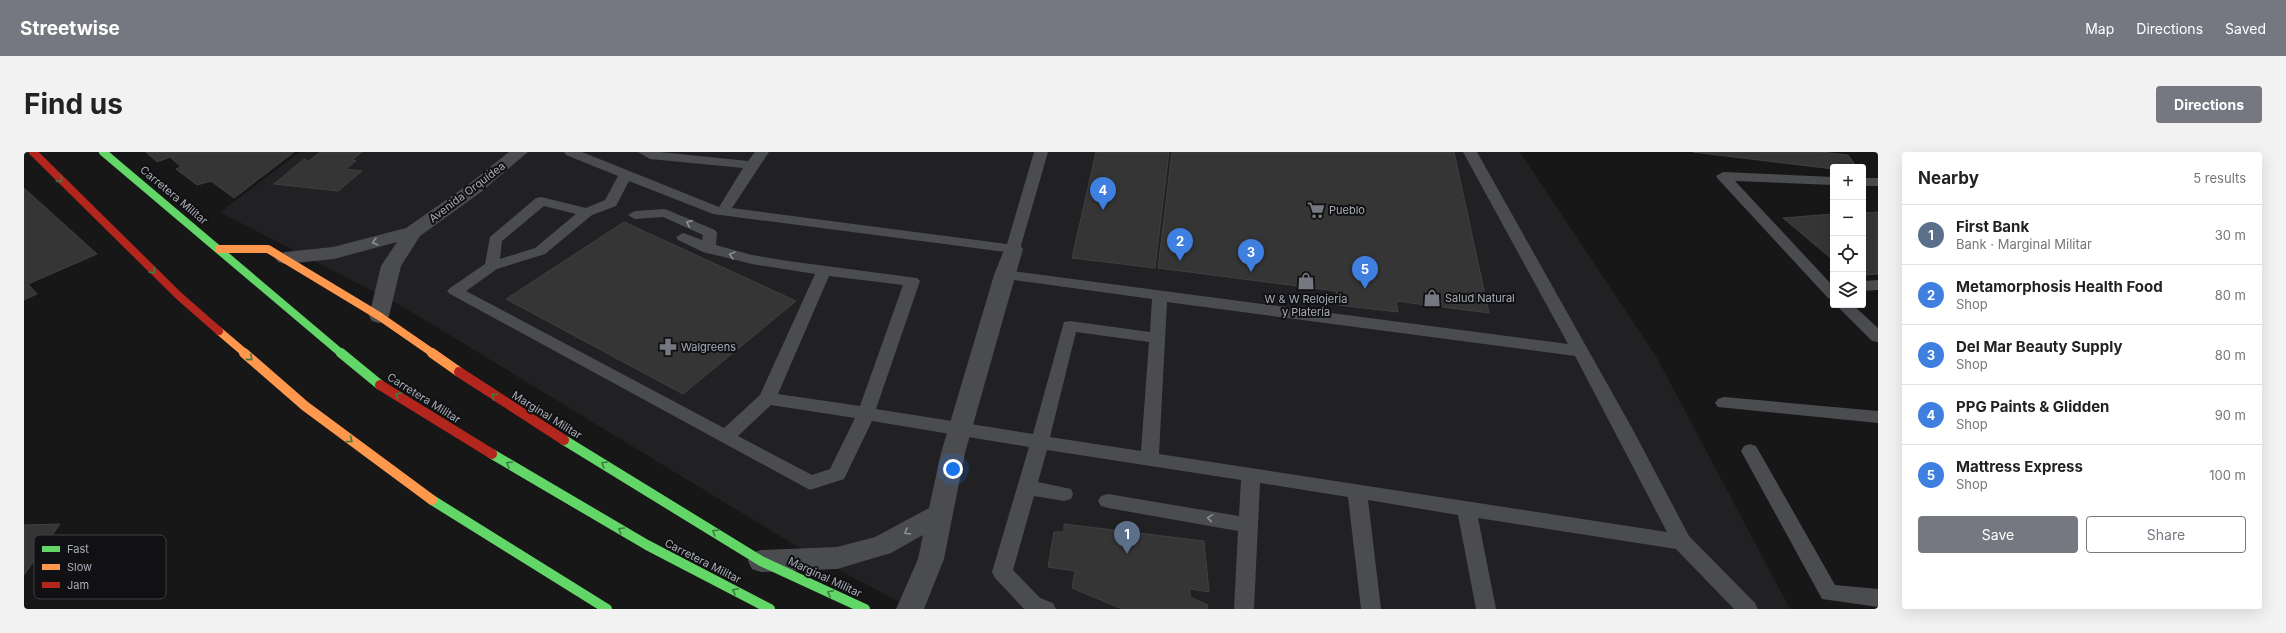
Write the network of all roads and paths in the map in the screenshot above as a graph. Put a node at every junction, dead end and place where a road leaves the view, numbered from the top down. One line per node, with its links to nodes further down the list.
1 (33, 152): 58 (main road, one-way to 58)
2 (103, 152): 23 (main road, Carretera Militar)
3 (520, 152): 19 (street, Avenida Orquídea)
4 (571, 152): 10 (lane)
5 (645, 152): 9 (lane)
6 (762, 152): 9 (lane)
7 (1041, 152): 22 (lane)
8 (1470, 152): 36 (lane)
9 (752, 166): 15 (lane)
10 (626, 174): 14 (lane); 15 (lane)
11 (1830, 181): 30 (lane)
12 (1866, 182): 13 (lane)
13 (1878, 182)
14 (611, 203): 16 (lane); 17 (lane)
15 (723, 211): 22 (lane)
16 (587, 212): 25 (lane); 25 (lane)
17 (635, 215): 18 (lane); 21 (lane, one-way to 17)
18 (655, 224)
19 (413, 232): 24 (street, one-way to 24); 33 (street)
20 (683, 237): 21 (lane)
21 (708, 249): 26 (lane, one-way to 21)
22 (1013, 249): 27 (street)
23 (220, 250): 24 (main road, Marginal Militar); 59 (main road, Carretera Militar, one-way to 23)
24 (284, 258): 33 (main road, Marginal Militar)
25 (492, 266): 42 (lane)
26 (824, 270): 37 (lane); 39 (lane)
27 (1004, 275): 31 (lane); 41 (street)
28 (1878, 285): 29 (lane)
29 (1866, 286)
30 (1830, 290)
31 (1160, 296): 35 (lane); 36 (lane)
32 (1847, 308): 34 (lane)
33 (379, 316): 55 (main road, Marginal Militar, one-way to 33)
34 (1878, 337)
35 (1157, 338): 43 (lane); 45 (lane)
36 (1579, 351): 54 (lane)
37 (767, 398): 39 (lane); 42 (lane)
38 (1724, 404): 40 (lane)
39 (866, 414): 41 (lane); 42 (lane)
40 (1878, 417)
41 (960, 429): 43 (lane); 52 (street)
42 (726, 437)
43 (1040, 442): 45 (lane); 47 (lane)
44 (1750, 451): 57 (lane)
45 (1150, 458): 46 (lane)
46 (1251, 475): 48 (lane); 53 (lane)
47 (1027, 488): 49 (lane); 62 (lane)
48 (1357, 491): 51 (lane); 64 (lane)
49 (1064, 494)
50 (1108, 501): 53 (lane, one-way to 50)
51 (1466, 508): 54 (lane); 65 (lane)
52 (941, 513): 55 (street, one-way to 55); 61 (street)
53 (1248, 525): 63 (lane)
54 (1682, 542): 66 (lane)
55 (761, 561): 60 (main road, Marginal Militar, one-way to 55)
56 (1878, 598): 57 (lane)
57 (1844, 602)
58 (607, 609)
59 (770, 609)
60 (865, 609)
61 (910, 609)
62 (1046, 609)
63 (1244, 609)
64 (1371, 609)
65 (1486, 609)
66 (1748, 609)

